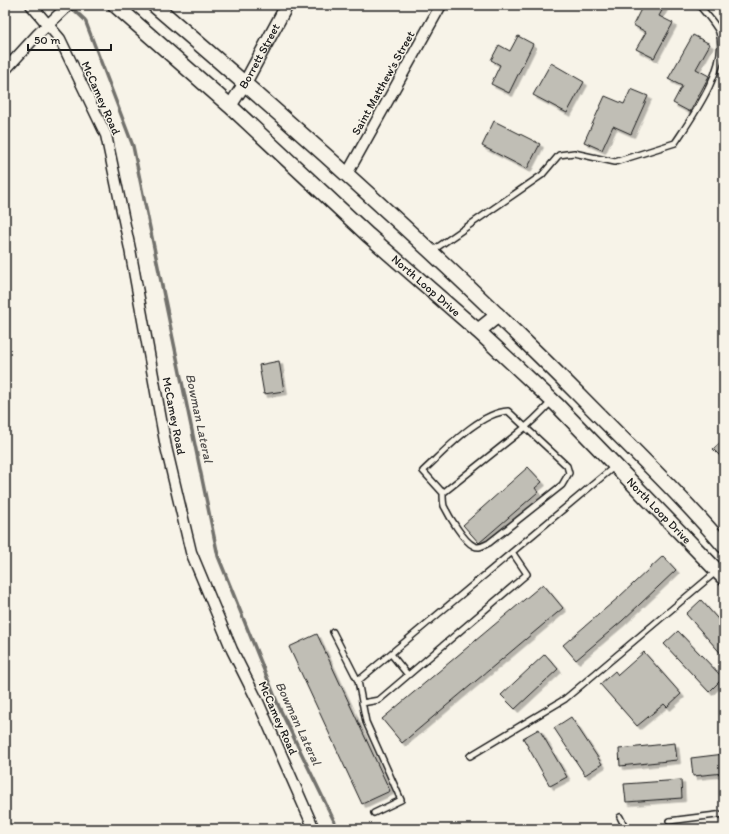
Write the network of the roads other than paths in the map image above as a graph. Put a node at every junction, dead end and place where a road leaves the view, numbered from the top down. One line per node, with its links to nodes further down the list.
1 (31, 5): 8 (street, McCamey Road)
2 (69, 5): 8 (street)
3 (115, 5): 11 (main road, North Loop Drive)
4 (154, 5): 10 (main road, North Loop Drive)
5 (287, 5): 10 (street, Borrett Street)
6 (441, 5): 12 (street, Saint Matthew's Street)
7 (699, 5): 13 (lane)
8 (52, 21): 9 (street); 33 (street, McCamey Road)
9 (5, 70)
10 (245, 82): 11 (street, Borrett Street); 12 (main road, North Loop Drive)
11 (230, 106): 15 (main road, North Loop Drive)
12 (347, 174): 13 (main road, North Loop Drive)
13 (431, 252): 14 (main road, North Loop Drive)
14 (498, 315): 15 (main road); 20 (main road, North Loop Drive)
15 (478, 331): 16 (main road, North Loop Drive)
16 (553, 400): 17 (lane); 18 (main road, North Loop Drive)
17 (526, 427): 19 (lane); 19 (lane); 19 (lane)
18 (616, 465): 21 (lane); 22 (main road, North Loop Drive)
19 (443, 493)
20 (724, 546)
21 (512, 552): 24 (lane); 25 (lane)
22 (721, 575): 28 (lane)
23 (334, 632): 26 (lane)
24 (391, 654): 25 (lane); 26 (lane)
25 (408, 675): 27 (lane)
26 (358, 681): 27 (lane)
27 (362, 703): 29 (lane)
28 (470, 756)
29 (374, 813)
30 (724, 814): 32 (lane)
31 (620, 817): 34 (lane)
32 (669, 821)
33 (314, 829)
34 (626, 829)

